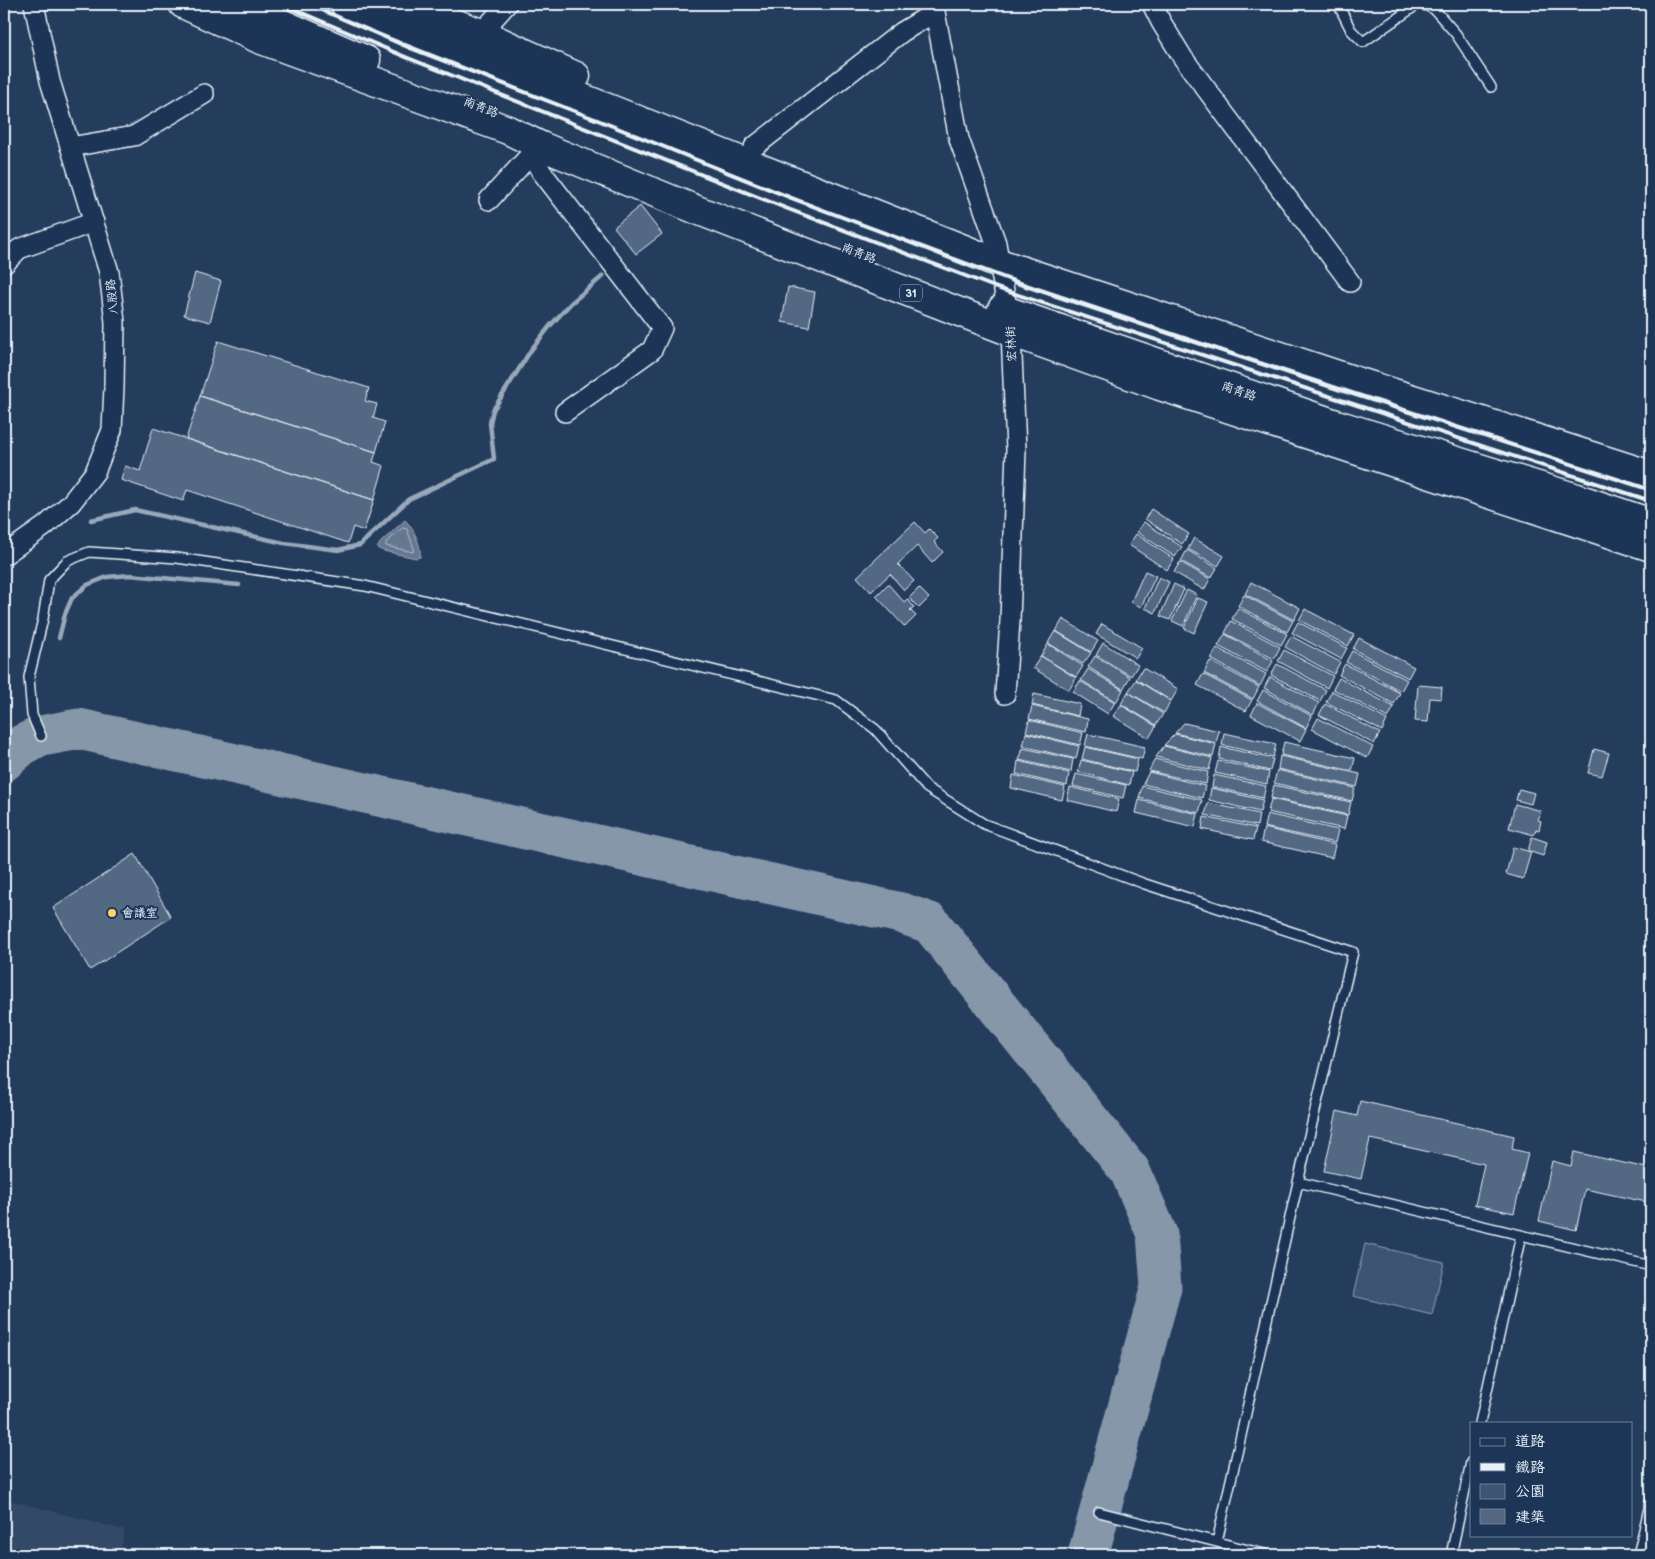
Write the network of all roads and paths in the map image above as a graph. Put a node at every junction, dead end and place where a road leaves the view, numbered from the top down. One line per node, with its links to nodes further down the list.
1 (34, 4): 19 (street, 八股路)
2 (183, 4): 17 (main road, 31)
3 (237, 4): 14 (main road, 南青路 / 31)
4 (345, 4): 12 (main road)
5 (402, 4): 11 (main road)
6 (507, 4): 11 (street)
7 (1152, 4): 25 (street)
8 (1338, 4): 9 (lane)
9 (1420, 4): 15 (lane)
10 (936, 8): 20 (street); 23 (street, 宏林街)
11 (481, 33): 13 (main road)
12 (437, 41): 13 (main road); 23 (main road)
13 (528, 55): 20 (main road)
14 (385, 70): 17 (main road, 南青路); 27 (main road, 南青路 / 31)
15 (1491, 87)
16 (204, 94): 19 (street)
17 (454, 109): 18 (main road, 31)
18 (530, 146): 21 (street); 27 (main road, 31); 30 (street)
19 (70, 147): 22 (street, 八股路)
20 (754, 147): 23 (main road)
21 (489, 200)
22 (94, 222): 24 (street); 36 (street, 八股路)
23 (998, 253): 26 (main road); 27 (street, 宏林街); 28 (main road)
24 (4, 264)
25 (1350, 282)
26 (1192, 313): 28 (main road); 32 (main road)
27 (1010, 322): 29 (main road, 31); 31 (main road, 南青路 / 31); 37 (street, 宏林街)
28 (1353, 380): 33 (main road)
29 (1160, 386): 31 (main road, 南青路); 35 (main road, 31)
30 (565, 412)
31 (1336, 424): 34 (main road, 南青路 / 31)
32 (1651, 456)
33 (1651, 475)
34 (1651, 522)
35 (1651, 547)
36 (4, 555)
37 (1005, 694)
38 (40, 736): 39 (lane)
39 (1298, 1182): 40 (lane); 46 (lane)
40 (1522, 1235): 41 (lane); 42 (lane)
41 (1651, 1266)
42 (1480, 1422)
43 (1470, 1466): 48 (lane)
44 (1651, 1500): 49 (lane)
45 (1099, 1512): 46 (lane)
46 (1217, 1542): 47 (lane)
47 (1268, 1555)
48 (1450, 1555)
49 (1638, 1555)

